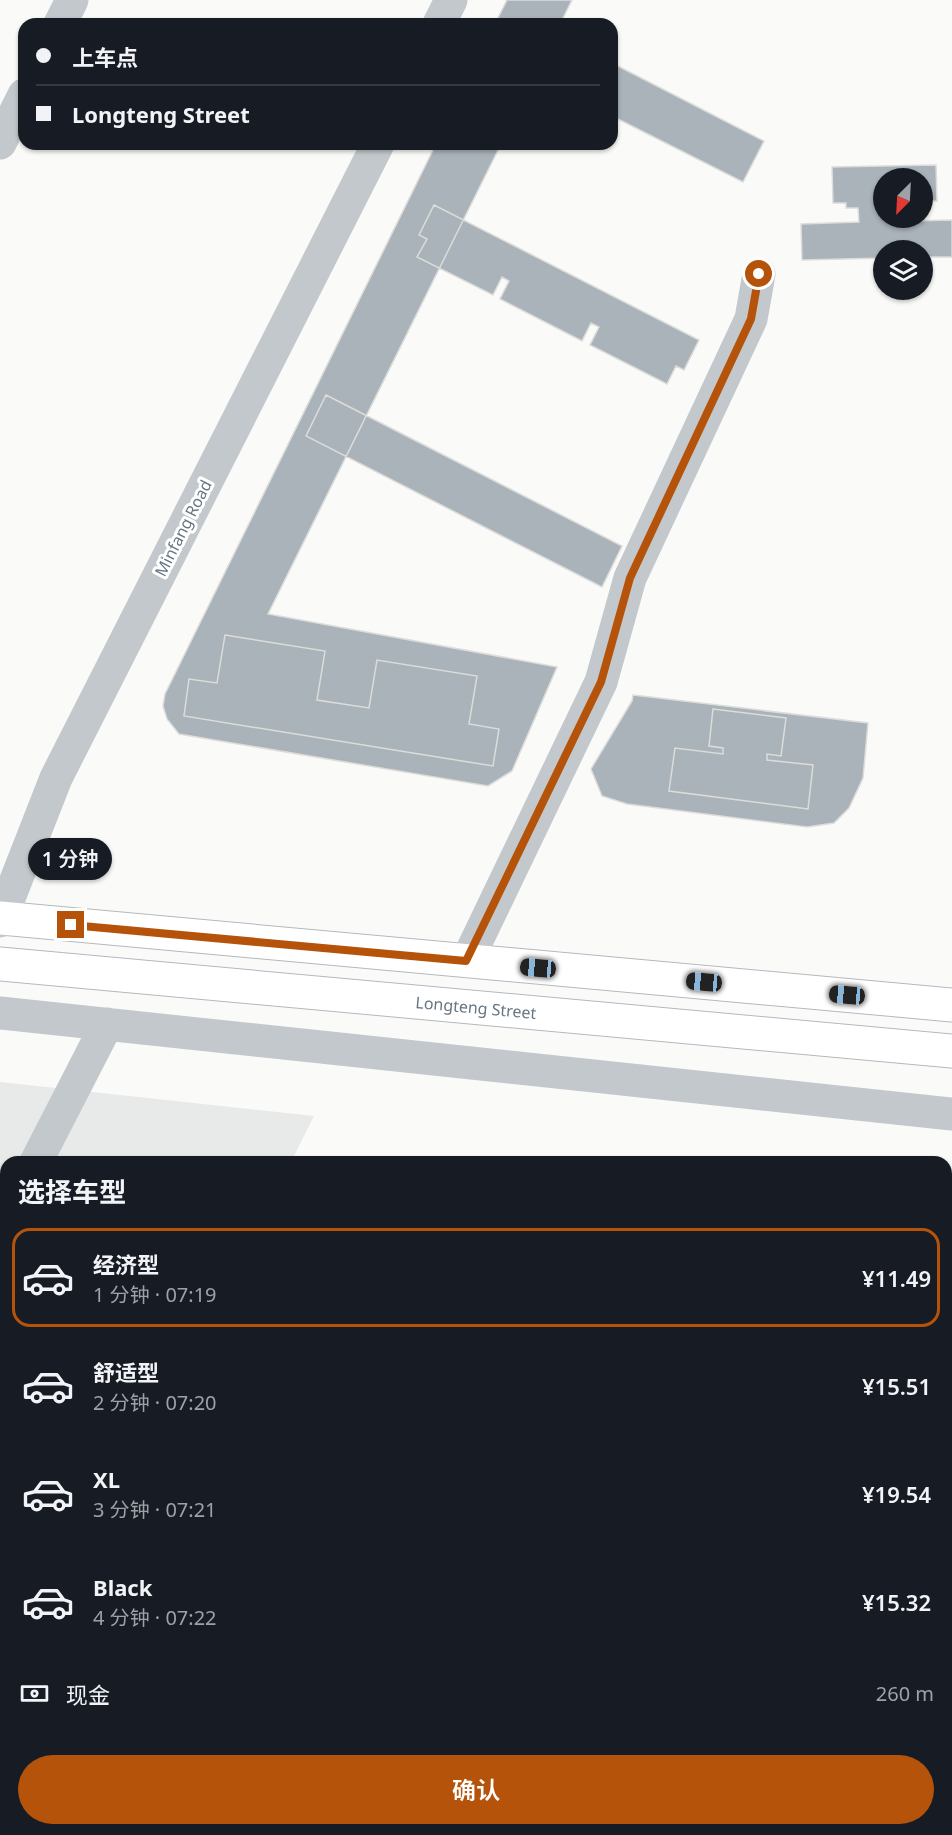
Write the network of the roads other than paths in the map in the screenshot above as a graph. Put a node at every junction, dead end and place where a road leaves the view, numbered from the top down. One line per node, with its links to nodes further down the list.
1 (72, 0): 3 (street)
2 (451, 0): 4 (street)
3 (63, 18)
4 (442, 18)
5 (18, 107): 6 (street)
6 (0, 143)
7 (375, 150): 9 (street, Minfang Road)
8 (759, 274): 10 (street)
9 (0, 919): 10 (highway)
10 (466, 961): 12 (highway)
11 (0, 964): 15 (highway, Longteng Street)
12 (952, 1005)
13 (0, 1013): 14 (street)
14 (107, 1024): 16 (street); 17 (street)
15 (952, 1051)
16 (952, 1114)
17 (39, 1156)

